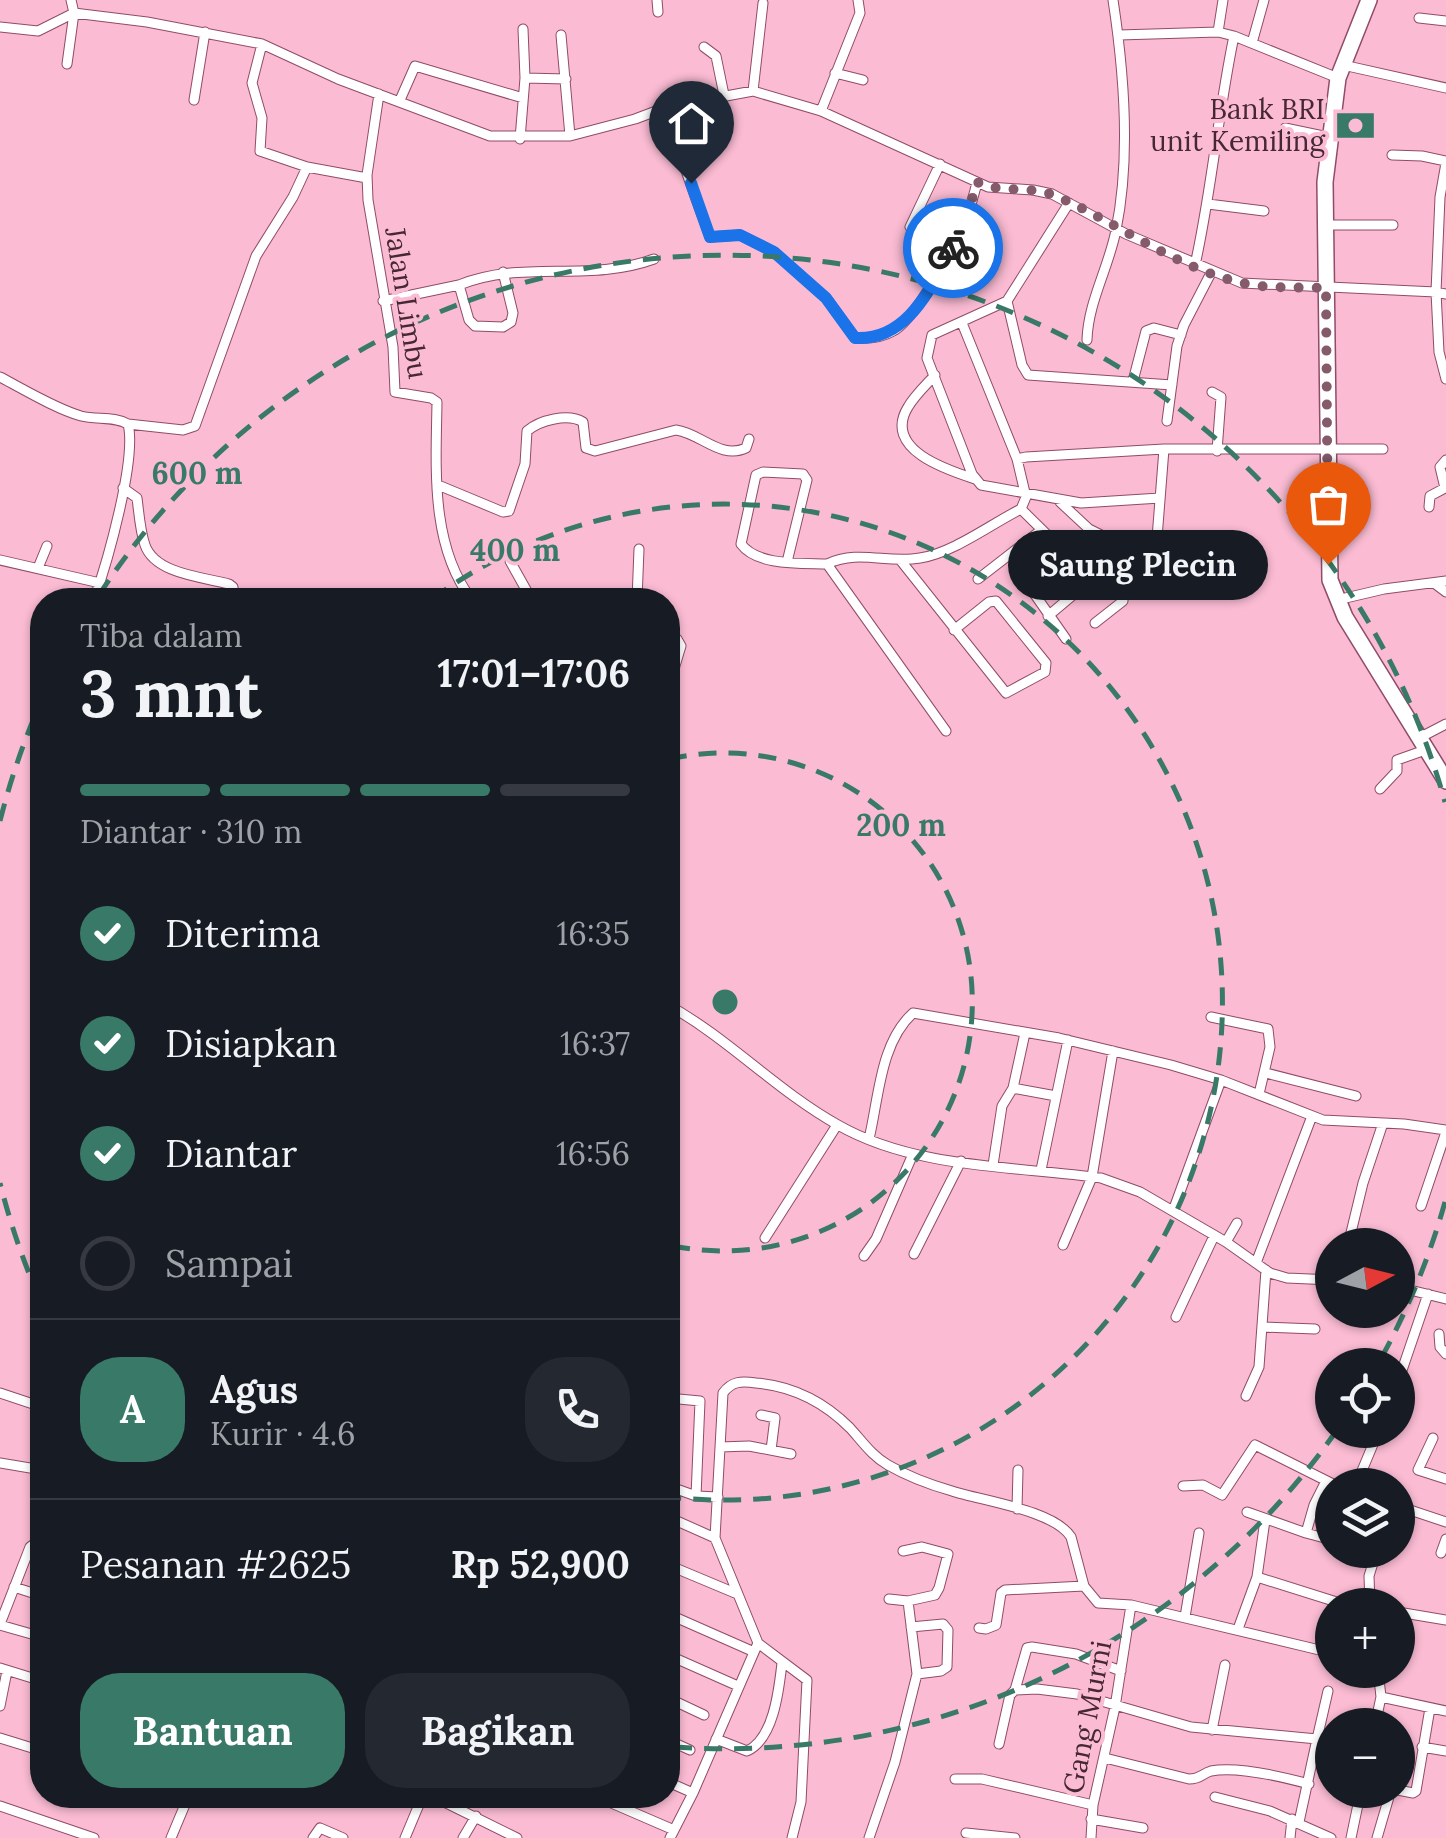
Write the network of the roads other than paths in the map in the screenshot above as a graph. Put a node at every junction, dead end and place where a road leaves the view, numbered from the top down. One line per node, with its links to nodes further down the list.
1 (71, 0): 10 (street)
2 (657, 0): 9 (street)
3 (858, 0): 25 (street)
4 (1114, 0): 18 (street)
5 (1223, 0): 16 (street)
6 (1264, 0): 20 (street)
7 (1369, 0): 24 (highway)
8 (764, 2): 30 (street)
9 (658, 12)
10 (74, 13): 13 (street); 15 (street); 23 (street)
11 (1419, 18): 12 (street)
12 (1446, 21)
13 (0, 27)
14 (523, 29): 26 (street)
15 (205, 32): 21 (street); 34 (street)
16 (1218, 32): 18 (street); 19 (street)
17 (561, 35): 27 (street)
18 (1119, 35): 54 (street)
19 (1234, 36): 20 (street); 49 (street)
20 (1252, 43): 24 (street)
21 (262, 44): 31 (street); 45 (street)
22 (704, 47): 32 (street)
23 (67, 64)
24 (1340, 71): 29 (street); 40 (highway)
25 (835, 73): 28 (street); 37 (street)
26 (525, 78): 27 (street); 33 (street)
27 (566, 79): 39 (street)
28 (863, 80)
29 (1446, 88)
30 (753, 92): 32 (street); 37 (street)
31 (380, 94): 35 (street); 46 (street, Jalan Limbu)
32 (724, 95): 36 (street)
33 (523, 98): 35 (street); 41 (street)
34 (194, 100)
35 (400, 100): 41 (street)
36 (667, 107): 39 (street); 47 (street)
37 (821, 111): 44 (street)
38 (1285, 128): 40 (street)
39 (570, 136): 41 (street)
40 (1328, 136): 51 (highway)
41 (520, 138)
42 (1392, 155): 43 (street)
43 (1446, 162): 61 (street)
44 (940, 164): 47 (street); 53 (street)
45 (307, 167): 46 (street); 75 (street)
46 (367, 178): 62 (street, Jalan Limbu)
47 (977, 182): 48 (street)
48 (1070, 204): 54 (street); 63 (street)
49 (1208, 204): 50 (street); 56 (street)
50 (1264, 211)
51 (1325, 226): 52 (street); 60 (highway)
52 (1393, 226)
53 (910, 227)
54 (1117, 228): 56 (street); 66 (street)
55 (654, 260): 57 (street)
56 (1195, 265): 58 (street)
57 (502, 272): 59 (street); 59 (street)
58 (1212, 272): 60 (street); 65 (street)
59 (459, 284): 62 (street)
60 (1326, 288): 61 (street); 80 (highway)
61 (1441, 293): 67 (street)
62 (384, 301): 84 (street, Jalan Limbu)
63 (1007, 301): 64 (street); 71 (street)
64 (962, 323): 68 (street); 81 (street)
65 (1180, 336): 71 (street); 72 (street)
66 (1087, 340)
67 (1444, 366): 70 (street)
68 (934, 375): 83 (street); 83 (street)
69 (0, 377): 75 (street)
70 (1446, 378)
71 (1133, 381): 72 (street)
72 (1172, 385): 74 (street)
73 (1212, 392): 79 (street)
74 (1167, 421)
75 (128, 424): 85 (street)
76 (748, 439): 84 (street)
77 (1383, 449): 80 (street)
78 (1164, 450): 79 (street); 81 (street); 87 (street)
79 (1217, 451): 80 (street)
80 (1329, 451): 114 (highway)
81 (1017, 459): 86 (street)
82 (1446, 460): 89 (street)
83 (975, 480): 86 (street)
84 (438, 485): 110 (street, Jalan Limbu)
85 (123, 488): 106 (street); 109 (street)
86 (1026, 491): 88 (street); 90 (street)
87 (1160, 498): 88 (street); 92 (street)
88 (1057, 500): 92 (street)
89 (1430, 508)
90 (1020, 509): 91 (street); 98 (street)
91 (1040, 531): 96 (street); 103 (street)
92 (1158, 544): 102 (street)
93 (47, 546): 101 (street)
94 (638, 549): 112 (street)
95 (0, 560): 101 (street)
96 (1071, 560): 104 (street); 115 (street)
97 (510, 561): 111 (street)
98 (901, 561): 100 (street); 117 (street)
99 (787, 562): 99 (street); 100 (street)
100 (827, 564): 120 (street)
101 (38, 568): 106 (street)
102 (1178, 576)
103 (978, 579)
104 (1092, 579): 115 (street); 116 (street)
105 (1446, 581): 107 (street)
106 (100, 582): 108 (street)
107 (1434, 583): 113 (street); 114 (street)
108 (98, 588)
109 (233, 588)
110 (466, 588)
111 (525, 588)
112 (637, 588)
113 (1446, 592)
114 (1337, 600): 121 (highway)
115 (1048, 616): 118 (street)
116 (1095, 623)
117 (954, 630): 117 (street)
118 (1066, 639)
119 (1446, 724): 121 (street)
120 (946, 731)
121 (1424, 743): 122 (highway); 123 (street)
122 (1446, 782)
123 (1380, 789)
124 (680, 1013): 137 (street)
125 (1211, 1017): 129 (street)
126 (1024, 1033): 127 (street); 131 (street); 139 (street)
127 (1068, 1040): 128 (street); 133 (street)
128 (1113, 1051): 130 (street); 144 (street)
129 (1266, 1073): 132 (street); 134 (street)
130 (1221, 1080): 132 (street); 146 (street)
131 (1013, 1088): 133 (street); 142 (street)
132 (1259, 1094): 135 (street)
133 (1056, 1096): 143 (street)
134 (1356, 1096)
135 (1312, 1116): 136 (street); 155 (street)
136 (1384, 1123): 138 (street); 148 (street)
137 (837, 1125): 139 (street); 150 (street)
138 (1446, 1131): 145 (street)
139 (869, 1138): 140 (street)
140 (913, 1154): 141 (street); 154 (street)
141 (961, 1161): 142 (street); 153 (street)
142 (993, 1165): 143 (street)
143 (1041, 1170): 144 (street)
144 (1092, 1177): 146 (street); 152 (street)
145 (1421, 1206)
146 (1173, 1211): 149 (street)
147 (1236, 1222): 151 (street)
148 (1352, 1228)
149 (1214, 1236): 151 (street); 161 (street)
150 (765, 1238)
151 (1226, 1242): 155 (street)
152 (1062, 1245)
153 (914, 1254)
154 (864, 1256)
155 (1256, 1263): 156 (street)
156 (1266, 1270): 157 (street); 162 (street)
157 (1315, 1279)
158 (1415, 1291): 159 (street)
159 (1428, 1294): 160 (street); 165 (street)
160 (1446, 1299)
161 (1176, 1317)
162 (1262, 1327): 163 (street); 168 (street)
163 (1315, 1330)
164 (1439, 1334): 166 (street)
165 (1410, 1348)
166 (1446, 1354)
167 (0, 1393): 170 (street)
168 (1246, 1396)
169 (680, 1398): 183 (street)
170 (30, 1403)
171 (761, 1415): 174 (street)
172 (1433, 1438): 180 (street)
173 (720, 1446): 174 (street); 184 (street); 186 (street)
174 (771, 1450): 175 (street)
175 (791, 1454)
176 (0, 1463): 177 (street)
177 (30, 1468)
178 (1018, 1470): 186 (street)
179 (1315, 1475): 181 (street)
180 (1446, 1479)
181 (1182, 1486)
182 (680, 1490): 183 (street)
183 (696, 1496): 184 (street)
184 (718, 1497): 195 (street)
185 (1315, 1504): 193 (street)
186 (1017, 1509): 204 (street)
187 (1246, 1512): 189 (street)
188 (1415, 1512): 191 (street)
189 (1265, 1520): 193 (street); 203 (street)
190 (680, 1522): 195 (street)
191 (1446, 1522)
192 (1199, 1532): 213 (street)
193 (1306, 1532): 194 (street)
194 (1315, 1535)
195 (714, 1538): 207 (street)
196 (1446, 1539): 201 (street)
197 (30, 1547): 205 (street)
198 (903, 1551): 200 (street)
199 (961, 1553): 200 (street)
200 (948, 1554): 210 (street)
201 (1441, 1554)
202 (680, 1570): 207 (street)
203 (1256, 1576): 208 (street); 219 (street)
204 (1084, 1586): 211 (street); 218 (street)
205 (14, 1587): 206 (street); 216 (street)
206 (30, 1592)
207 (735, 1593): 221 (street)
208 (1315, 1595)
209 (889, 1599): 210 (street)
210 (908, 1601): 217 (street)
211 (1131, 1605): 213 (street); 227 (street, Gang Murni)
212 (1415, 1615): 215 (street)
213 (1185, 1617): 219 (street)
214 (680, 1619): 221 (street)
215 (1446, 1620)
216 (0, 1624): 220 (street)
217 (911, 1627): 228 (street); 228 (street)
218 (978, 1628)
219 (1238, 1629): 222 (street)
220 (30, 1633)
221 (755, 1647): 224 (street); 230 (street)
222 (1315, 1649)
223 (680, 1660): 230 (street)
224 (782, 1662): 246 (street); 282 (street)
225 (1224, 1665): 243 (street)
226 (4, 1670): 229 (street); 236 (street)
227 (1120, 1671): 232 (street); 237 (street, Gang Murni)
228 (917, 1674): 283 (street)
229 (30, 1678)
230 (738, 1686): 246 (street)
231 (1379, 1688): 234 (street)
232 (1015, 1690): 237 (street); 247 (street)
233 (1328, 1691): 238 (street)
234 (1380, 1697): 239 (street); 240 (street)
235 (680, 1703): 242 (street)
236 (0, 1706)
237 (1115, 1708): 243 (street); 254 (street, Gang Murni)
238 (1324, 1708)
239 (1378, 1708)
240 (1430, 1708): 241 (street); 250 (street)
241 (1446, 1711)
242 (704, 1714)
243 (1212, 1730): 245 (street)
244 (0, 1738): 249 (street)
245 (1315, 1738)
246 (716, 1739): 259 (street)
247 (999, 1744)
248 (680, 1745): 251 (street)
249 (30, 1747)
250 (1422, 1747): 253 (street); 258 (street)
251 (690, 1750)
252 (1315, 1750): 256 (street)
253 (1446, 1751)
254 (1104, 1758): 256 (street); 261 (street, Gang Murni)
255 (955, 1778): 261 (street)
256 (1309, 1784): 271 (street)
257 (680, 1787): 259 (street)
258 (1415, 1791)
259 (694, 1793): 274 (street)
260 (1216, 1797): 271 (street)
261 (1092, 1805): 270 (street, Gang Murni)
262 (0, 1806): 275 (street)
263 (182, 1808): 276 (street)
264 (420, 1808): 279 (street)
265 (457, 1808): 269 (street)
266 (619, 1808): 274 (street)
267 (1357, 1808): 288 (street)
268 (1387, 1808): 289 (street)
269 (476, 1816): 280 (street); 281 (street)
270 (1091, 1819): 272 (street); 285 (street, Gang Murni)
271 (1296, 1821): 286 (street); 287 (street)
272 (1144, 1828)
273 (966, 1833): 284 (street)
274 (672, 1834)
275 (94, 1838)
276 (171, 1838)
277 (313, 1838): 278 (street)
278 (343, 1838)
279 (405, 1838)
280 (463, 1838)
281 (517, 1838)
282 (792, 1838)
283 (869, 1838)
284 (1014, 1838)
285 (1090, 1838)
286 (1290, 1838)
287 (1331, 1838)
288 (1351, 1838)
289 (1376, 1838)

